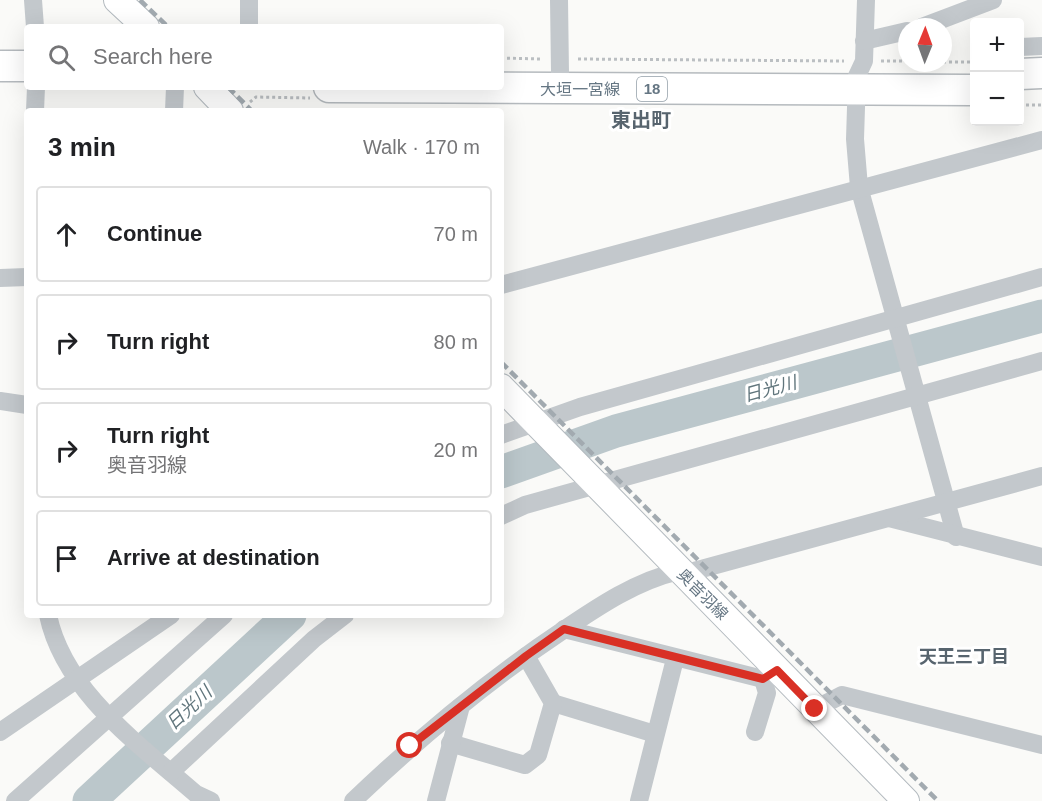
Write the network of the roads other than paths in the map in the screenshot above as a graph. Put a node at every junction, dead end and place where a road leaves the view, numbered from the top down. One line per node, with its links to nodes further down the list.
1 (33, 0): 8 (street)
2 (117, 0): 9 (main road)
3 (249, 0): 10 (street)
4 (559, 0): 17 (street)
5 (866, 0): 12 (street)
6 (993, 0): 7 (street)
7 (946, 18)
8 (35, 24)
9 (143, 24)
10 (249, 24)
11 (898, 33): 12 (street)
12 (864, 41): 20 (street)
13 (1024, 57): 21 (street)
14 (0, 66): 15 (main road)
15 (24, 66)
16 (504, 71): 17 (main road, 大垣一宮線 / 18)
17 (559, 73): 19 (main road, 大垣一宮線 / 18); 20 (main road, 大垣一宮線 / 18)
18 (970, 75): 20 (main road, 大垣一宮線 / 18)
19 (504, 76)
20 (860, 76): 24 (main road, 大垣一宮線 / 18); 32 (street)
21 (1034, 83)
22 (0, 85): 23 (main road)
23 (24, 85)
24 (970, 89)
25 (36, 90): 28 (street)
26 (175, 90): 29 (street)
27 (210, 90): 30 (main road)
28 (35, 108)
29 (174, 108)
30 (227, 108)
31 (1042, 140): 32 (street)
32 (859, 187): 36 (street); 37 (street)
33 (24, 277): 35 (street)
34 (1042, 277): 37 (street)
35 (0, 278)
36 (504, 284)
37 (898, 322): 40 (street); 43 (street)
38 (1042, 361): 40 (street)
39 (504, 390): 43 (main road, 奥音羽線)
40 (917, 393): 46 (street); 47 (street)
41 (0, 401): 42 (street)
42 (24, 405)
43 (540, 424): 44 (street); 46 (main road, 奥音羽線)
44 (504, 434)
45 (1042, 476): 47 (street)
46 (595, 483): 48 (street); 52 (main road, 奥音羽線)
47 (946, 501): 49 (street); 50 (street)
48 (504, 515)
49 (889, 518): 50 (street); 52 (street)
50 (957, 537): 51 (street)
51 (1042, 557)
52 (681, 572): 57 (street); 60 (main road, 奥音羽線)
53 (49, 618): 61 (street)
54 (166, 618): 61 (street)
55 (221, 618): 65 (street)
56 (341, 618): 71 (street)
57 (564, 629): 58 (street); 59 (street)
58 (526, 656): 62 (street); 63 (street)
59 (675, 659): 60 (street); 68 (street)
60 (770, 674): 64 (main road, 奥音羽線); 67 (street)
61 (78, 680): 65 (street); 66 (street)
62 (553, 703): 68 (street); 69 (street)
63 (460, 706): 69 (street); 74 (street)
64 (815, 709): 70 (street); 77 (main road, 奥音羽線)
65 (112, 719): 71 (street); 72 (street)
66 (0, 732)
67 (756, 732)
68 (655, 734): 76 (street)
69 (450, 743): 75 (street)
70 (1042, 745)
71 (167, 769): 73 (street)
72 (15, 801)
73 (211, 801)
74 (353, 801)
75 (436, 801)
76 (639, 801)
77 (906, 801)

